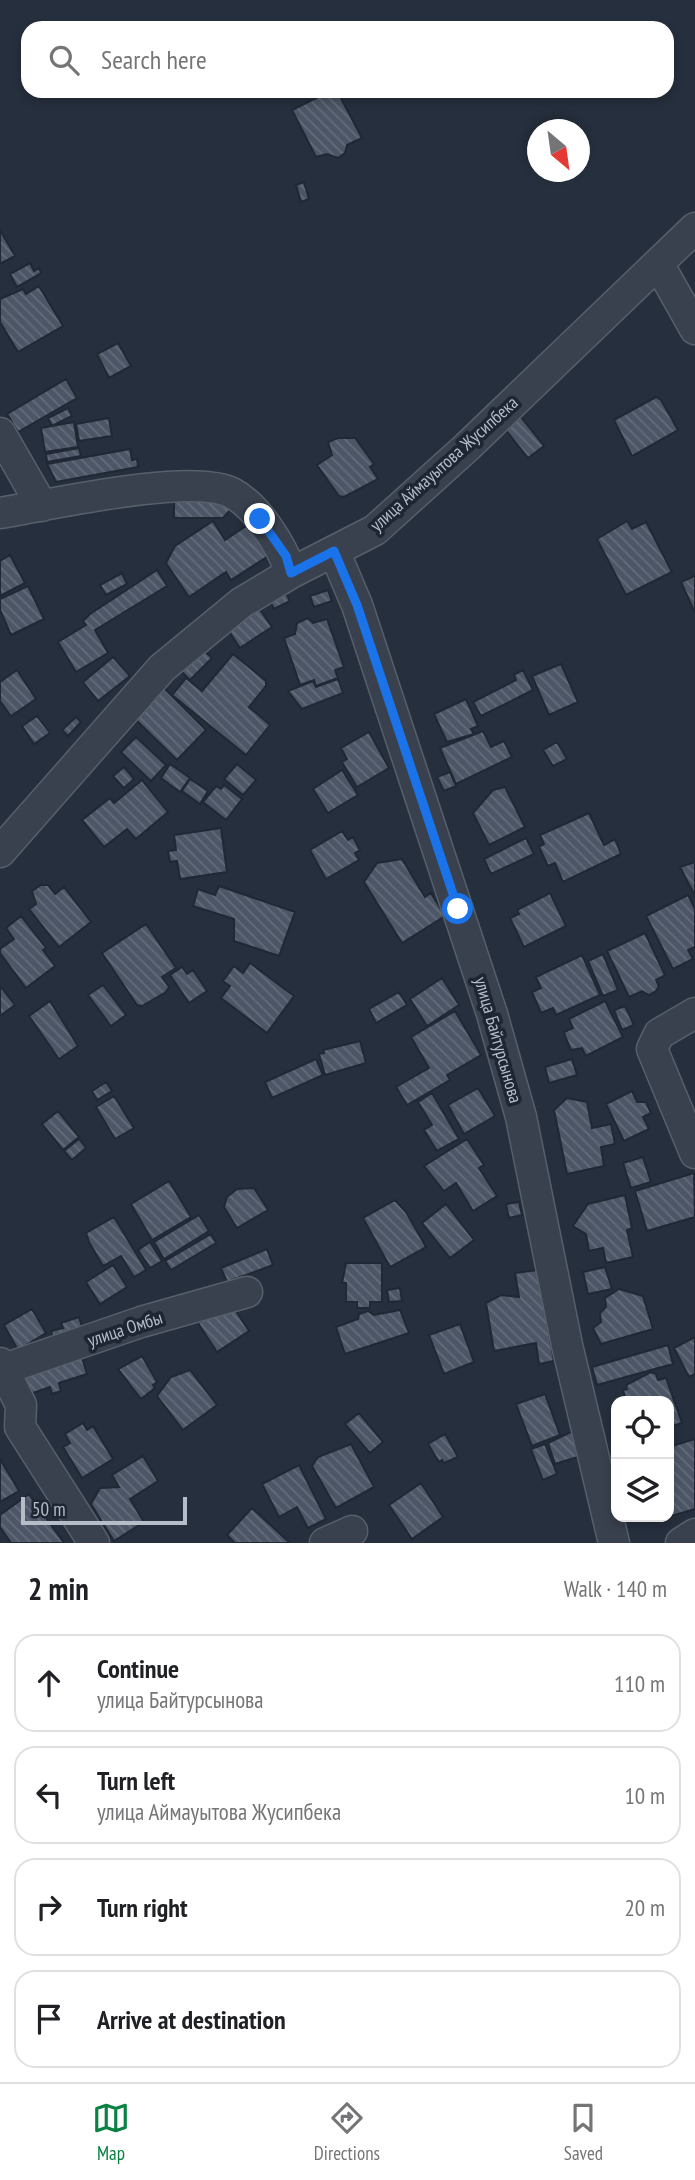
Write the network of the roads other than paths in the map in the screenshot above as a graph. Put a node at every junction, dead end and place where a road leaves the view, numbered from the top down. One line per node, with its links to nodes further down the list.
1 (695, 228): 2 (street, улица Аймауытова Жусипбека)
2 (659, 265): 3 (street); 7 (street, улица Аймауытова Жусипбека)
3 (695, 329)
4 (0, 433): 5 (street)
5 (42, 506): 6 (street); 8 (street)
6 (0, 513)
7 (334, 551): 8 (street, улица Аймауытова Жусипбека); 19 (street, улица Байтурсынова)
8 (291, 573): 9 (street, улица Аймауытова Жусипбека)
9 (0, 852)
10 (695, 1013): 11 (street)
11 (695, 1153)
12 (247, 1293): 13 (street, улица Омбы)
13 (2, 1366): 14 (street)
14 (10, 1433): 17 (street)
15 (352, 1531): 18 (street)
16 (695, 1534): 20 (street)
17 (93, 1543)
18 (325, 1543)
19 (614, 1543)
20 (681, 1543)

